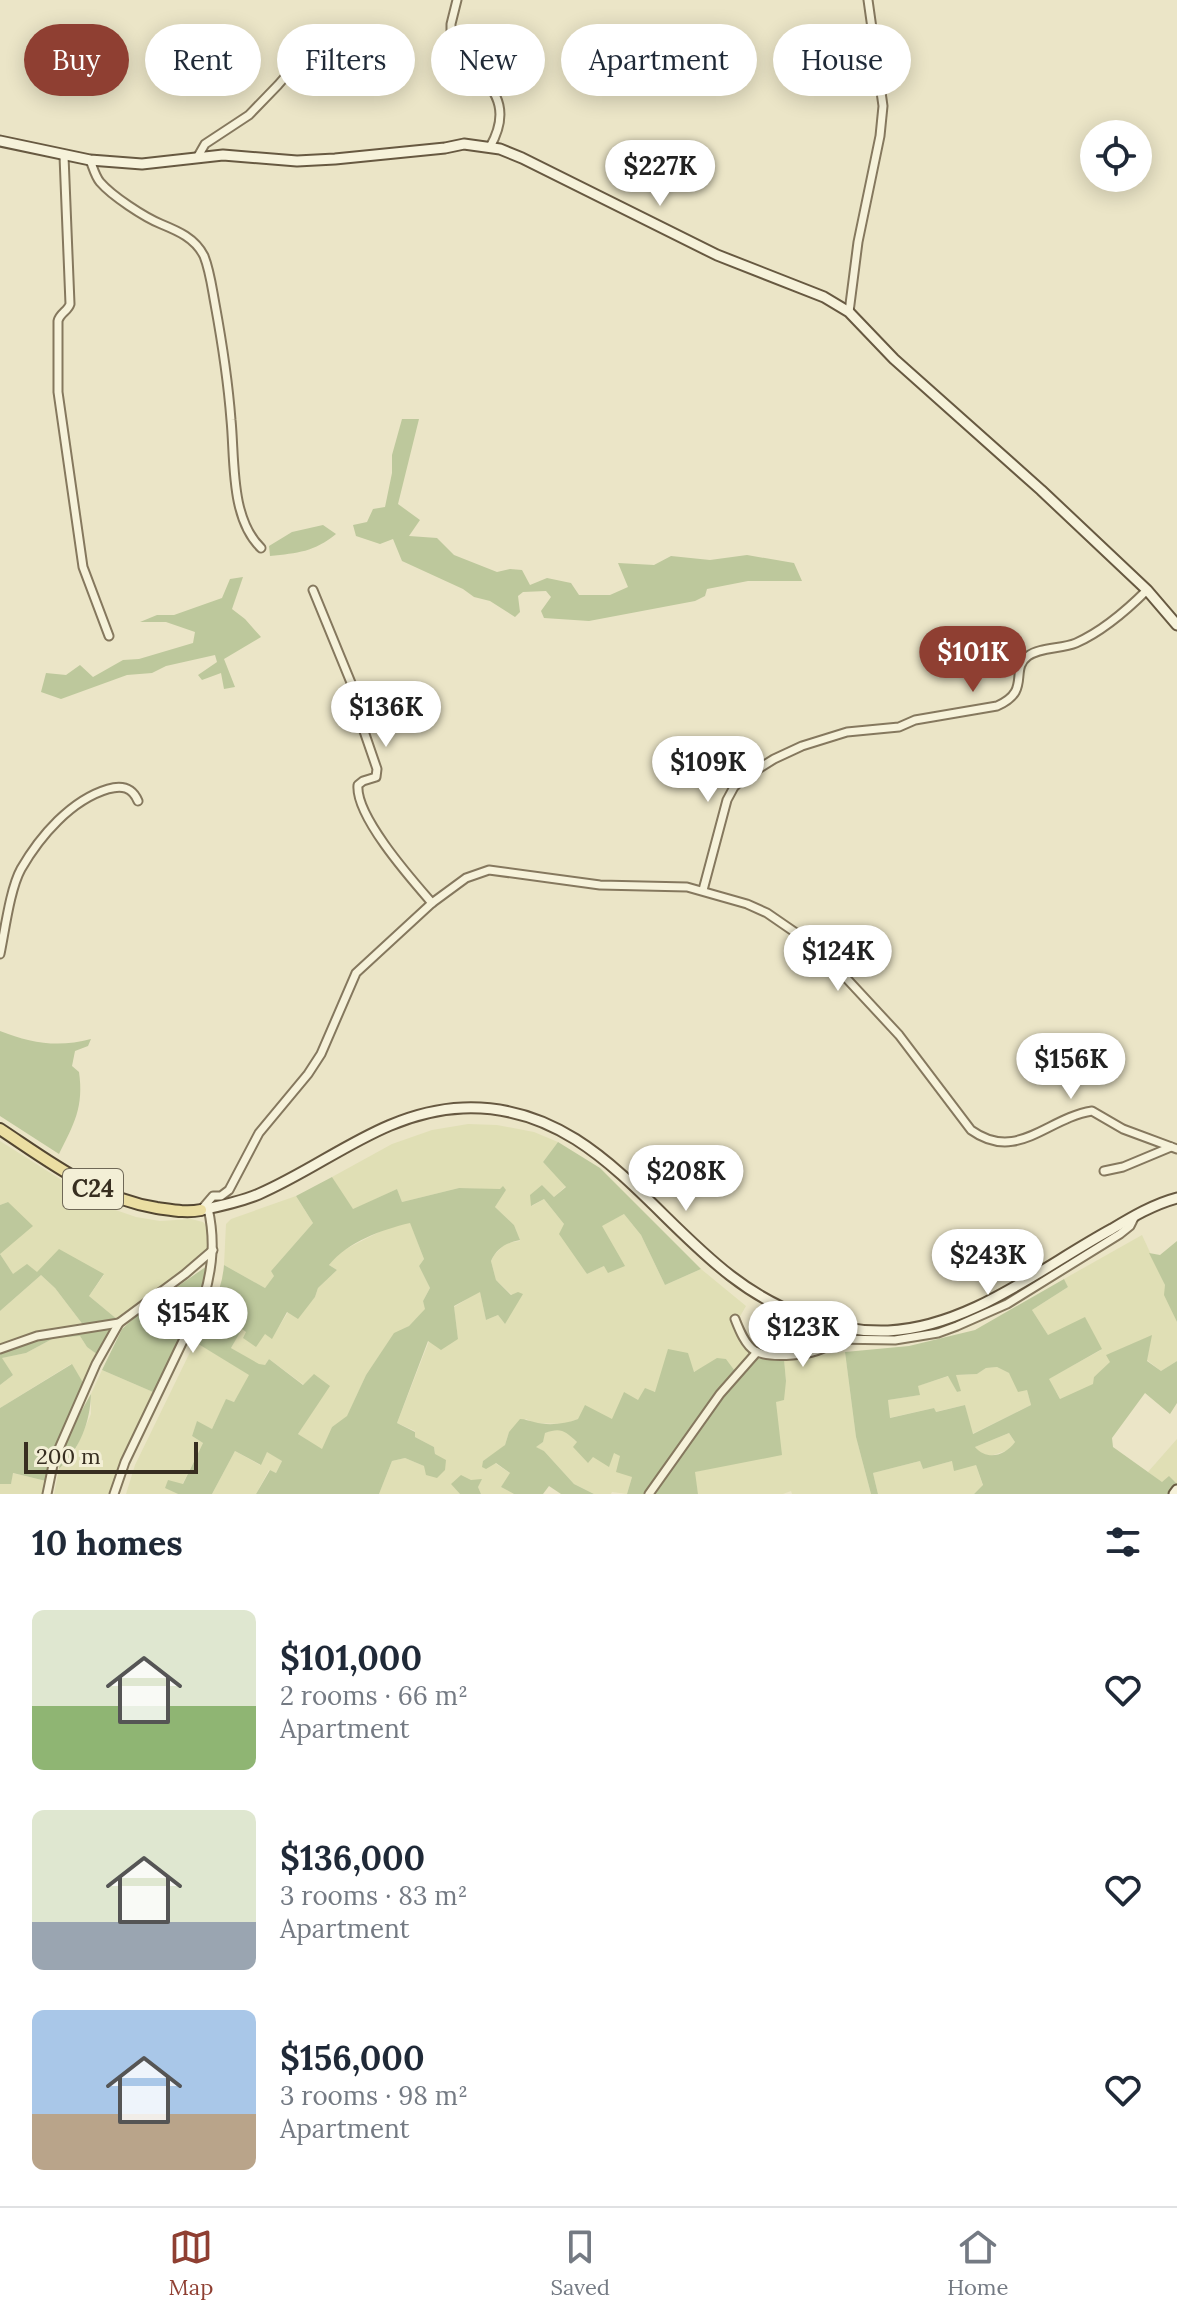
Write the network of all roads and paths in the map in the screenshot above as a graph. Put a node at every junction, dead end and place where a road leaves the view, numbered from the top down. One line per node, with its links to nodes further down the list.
1 (457, 0): 5 (street)
2 (868, 0): 9 (street)
3 (277, 86): 7 (street)
4 (0, 141): 6 (street)
5 (490, 147): 7 (street); 9 (street)
6 (64, 156): 8 (street); 14 (street)
7 (197, 158): 8 (street)
8 (90, 160): 10 (street)
9 (849, 312): 12 (street)
10 (261, 548)
11 (313, 590): 17 (street)
12 (1147, 590): 13 (street); 16 (street)
13 (1177, 625)
14 (109, 636)
15 (138, 801): 18 (street)
16 (703, 890): 17 (street); 20 (street)
17 (432, 903): 23 (street)
18 (0, 954)
19 (0, 1129): 23 (main road, C24)
20 (1174, 1148): 21 (street)
21 (1104, 1171)
22 (1177, 1198): 24 (street, C24)
23 (205, 1209): 25 (street); 28 (street, C24)
24 (1135, 1216): 28 (street, C24); 29 (street)
25 (213, 1250): 27 (street); 33 (street)
26 (735, 1319): 31 (street)
27 (119, 1323): 30 (street); 32 (street)
28 (835, 1327): 29 (street)
29 (833, 1339): 31 (street)
30 (0, 1349)
31 (757, 1352): 34 (street)
32 (47, 1494)
33 (114, 1494)
34 (649, 1494)

